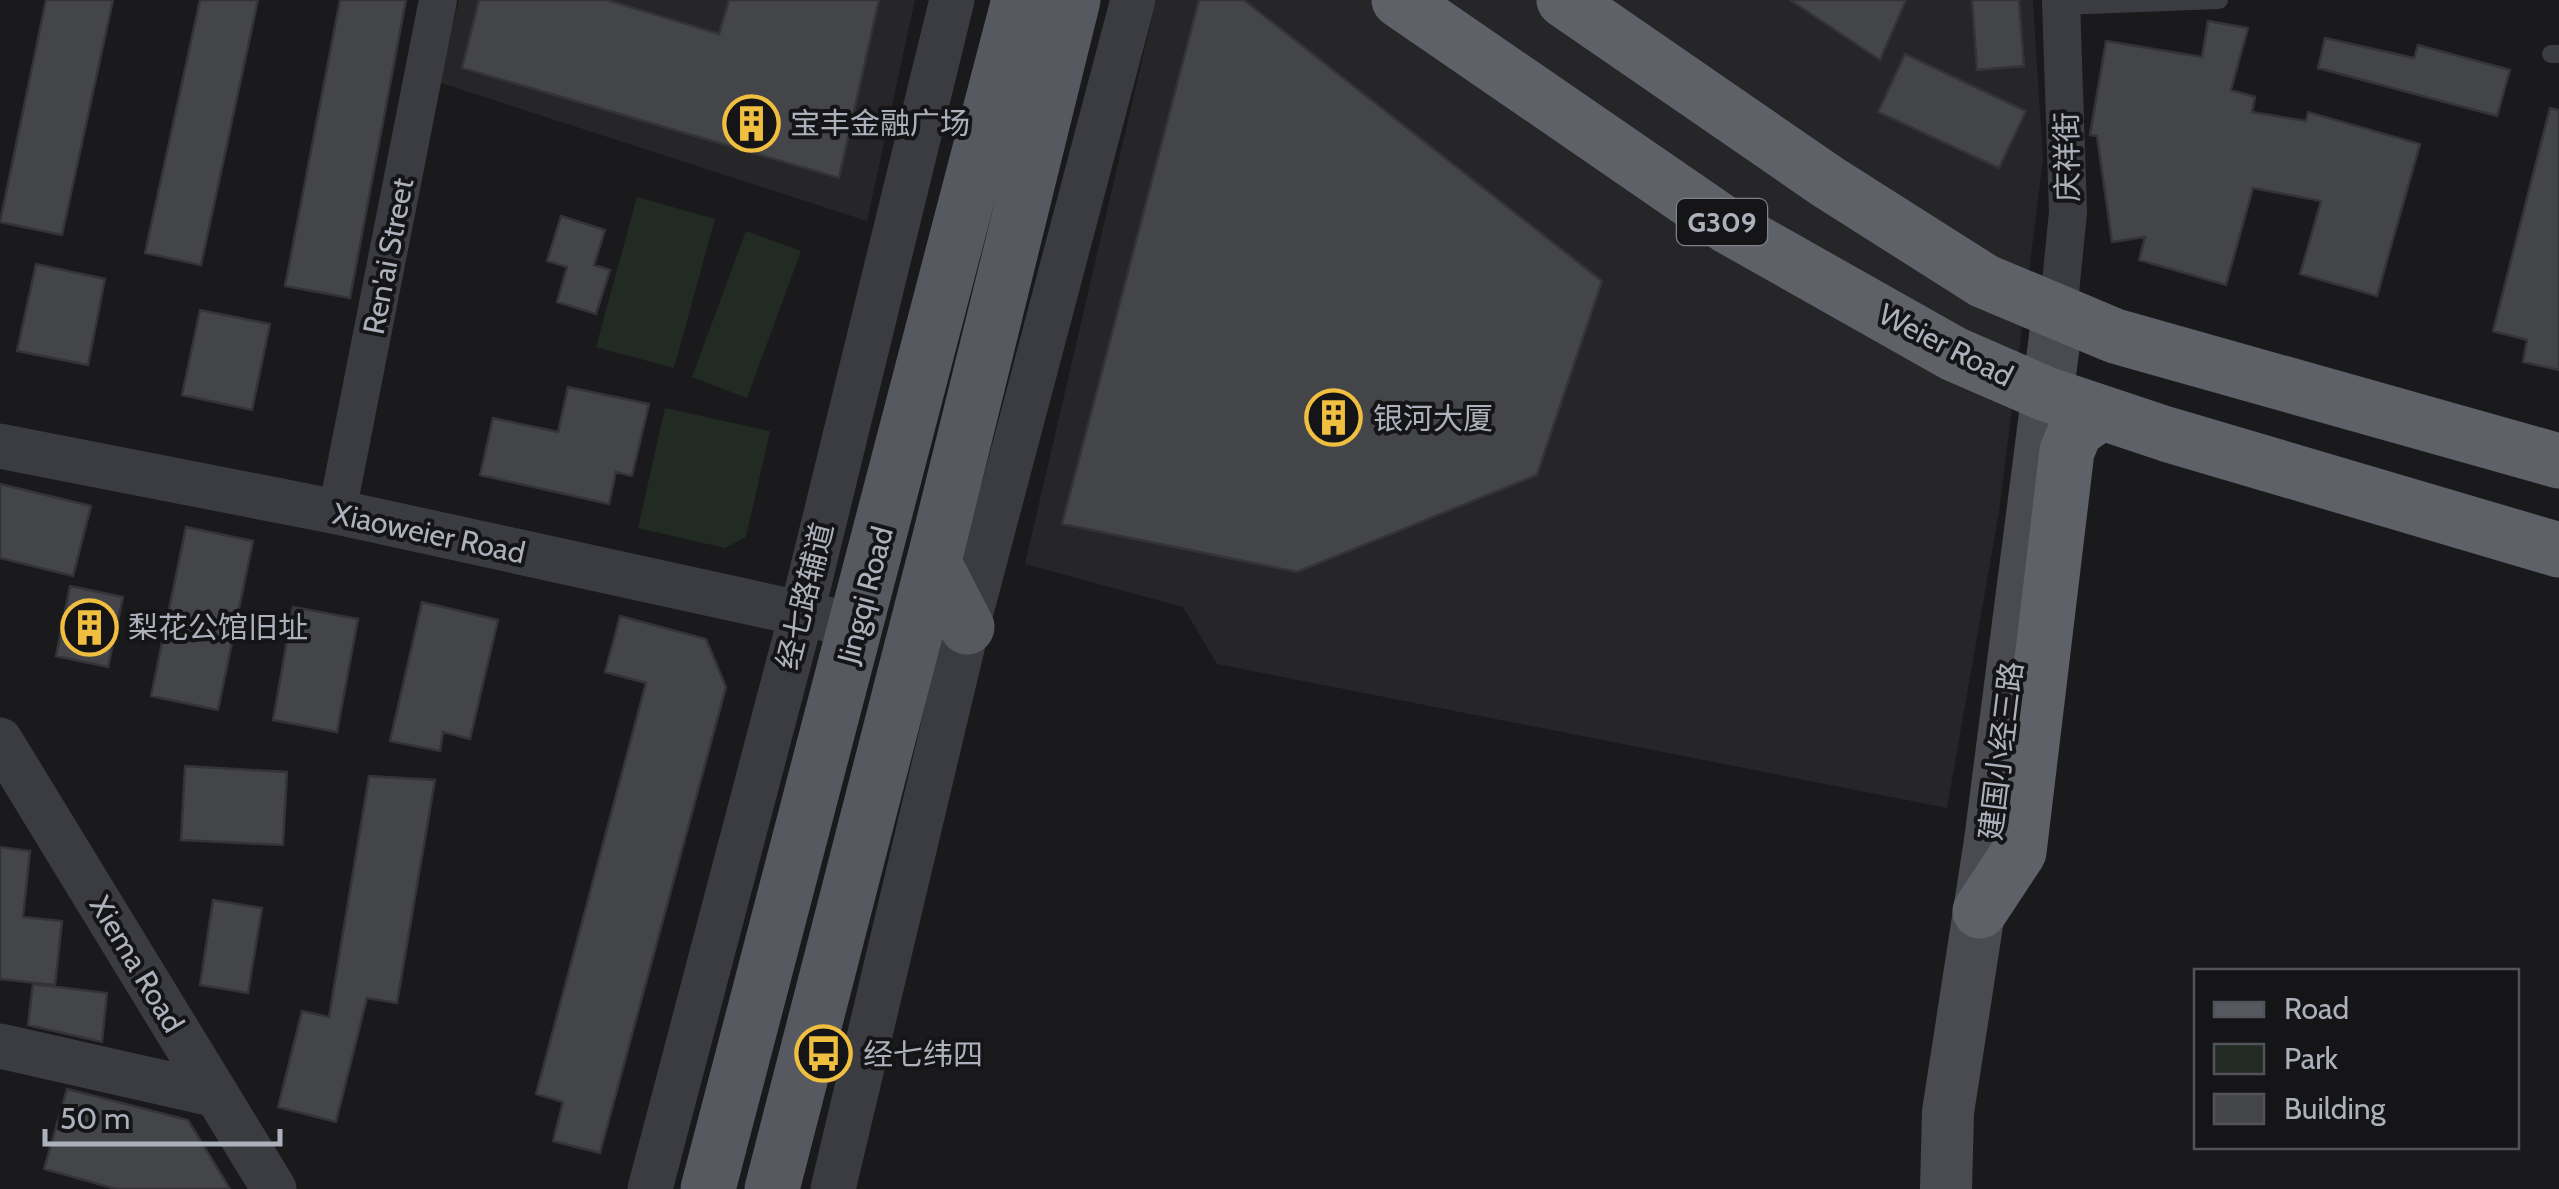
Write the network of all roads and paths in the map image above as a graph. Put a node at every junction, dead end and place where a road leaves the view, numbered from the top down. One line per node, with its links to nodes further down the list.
1 (438, 0): 15 (street, Ren'ai Street)
2 (952, 0): 18 (street, 经七路辅道)
3 (1020, 0): 19 (main road, Jingqi Road)
4 (1073, 0): 17 (main road, Jingqi Road)
5 (1132, 0): 20 (street)
6 (1398, 0): 11 (highway, Weier Road / G309)
7 (1564, 0): 10 (highway)
8 (2219, 0): 9 (lane)
9 (2061, 3): 10 (street, 庆祥街)
10 (2058, 313): 11 (main road, 建国小经三路); 14 (highway)
11 (2046, 394): 12 (highway, Weier Road / G309); 22 (main road, 建国小经三路)
12 (2102, 412): 16 (highway, Weier Road / G309); 22 (highway)
13 (0, 446): 15 (street, Xiaoweier Road)
14 (2559, 461)
15 (337, 512): 18 (street, Xiaoweier Road)
16 (2559, 550)
17 (934, 562): 20 (main road); 29 (main road, Jingqi Road)
18 (801, 616): 19 (street, Xiaoweier Road); 27 (street, 经七路辅道)
19 (858, 624): 28 (main road, Jingqi Road)
20 (967, 627): 30 (street)
21 (0, 740): 25 (street, Xiema Road)
22 (2012, 794): 23 (highway)
23 (1980, 911): 31 (main road)
24 (0, 1046): 25 (street)
25 (217, 1095): 26 (street, Xiema Road)
26 (274, 1189)
27 (650, 1189)
28 (708, 1189)
29 (772, 1189)
30 (833, 1189)
31 (1946, 1189)

